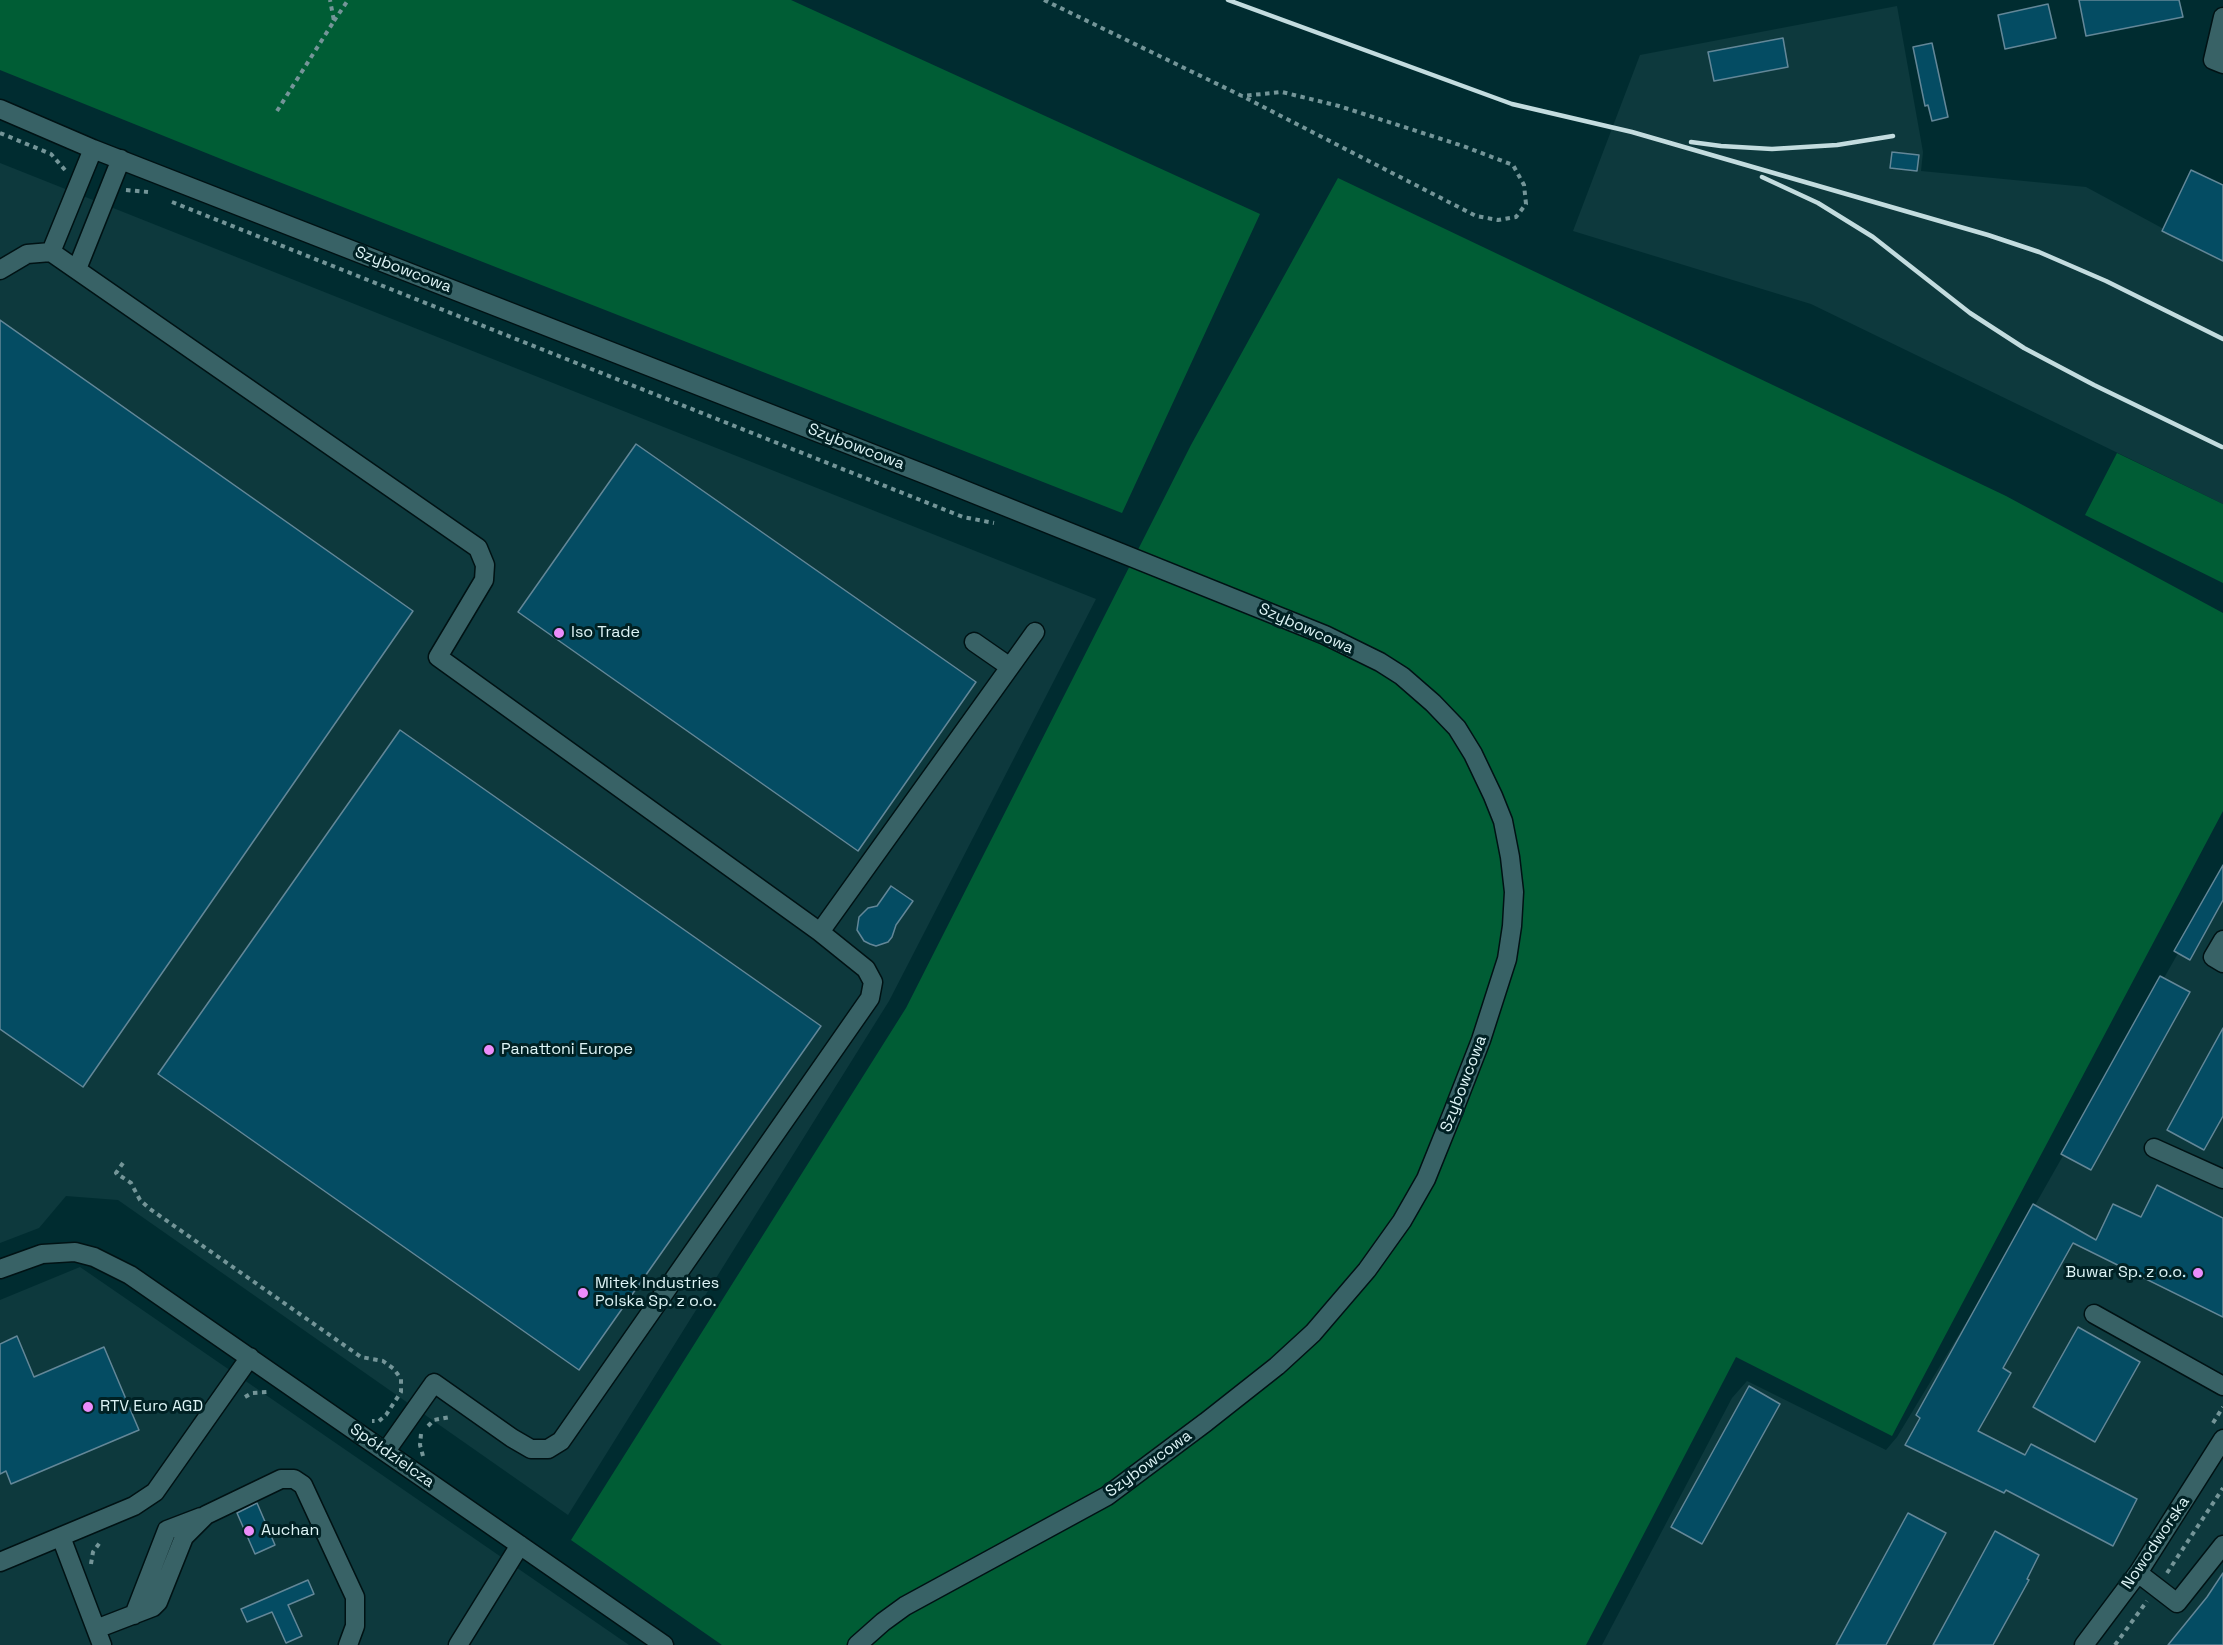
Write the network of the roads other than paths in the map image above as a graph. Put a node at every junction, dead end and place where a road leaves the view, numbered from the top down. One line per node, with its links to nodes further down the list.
1 (2223, 17): 2 (street)
2 (2223, 64)
3 (0, 109): 4 (street, Szybowcowa)
4 (93, 149): 5 (street, Szybowcowa); 6 (street)
5 (121, 159): 7 (street); 32 (street, Szybowcowa)
6 (51, 252): 7 (street); 8 (street)
7 (77, 269): 12 (street)
8 (0, 270)
9 (1035, 632): 11 (street)
10 (974, 642): 11 (street)
11 (1010, 667): 12 (street)
12 (820, 932): 22 (street)
13 (2223, 940): 14 (street)
14 (2223, 963)
15 (2154, 1148): 16 (street)
16 (2223, 1179)
17 (0, 1269): 19 (street, Spółdzielcza)
18 (2094, 1314): 20 (street)
19 (250, 1357): 22 (street, Spółdzielcza); 23 (street)
20 (2223, 1386)
21 (2221, 1446): 27 (street, Nowodworska)
22 (386, 1451): 24 (street, Spółdzielcza)
23 (61, 1537): 26 (street); 28 (street)
24 (520, 1545): 30 (street); 31 (street, Spółdzielcza)
25 (2223, 1545): 27 (street)
26 (0, 1562)
27 (2138, 1573): 33 (street, Nowodworska)
28 (99, 1637): 29 (street)
29 (348, 1645)
30 (458, 1645)
31 (663, 1645)
32 (857, 1645)
33 (2084, 1645)

